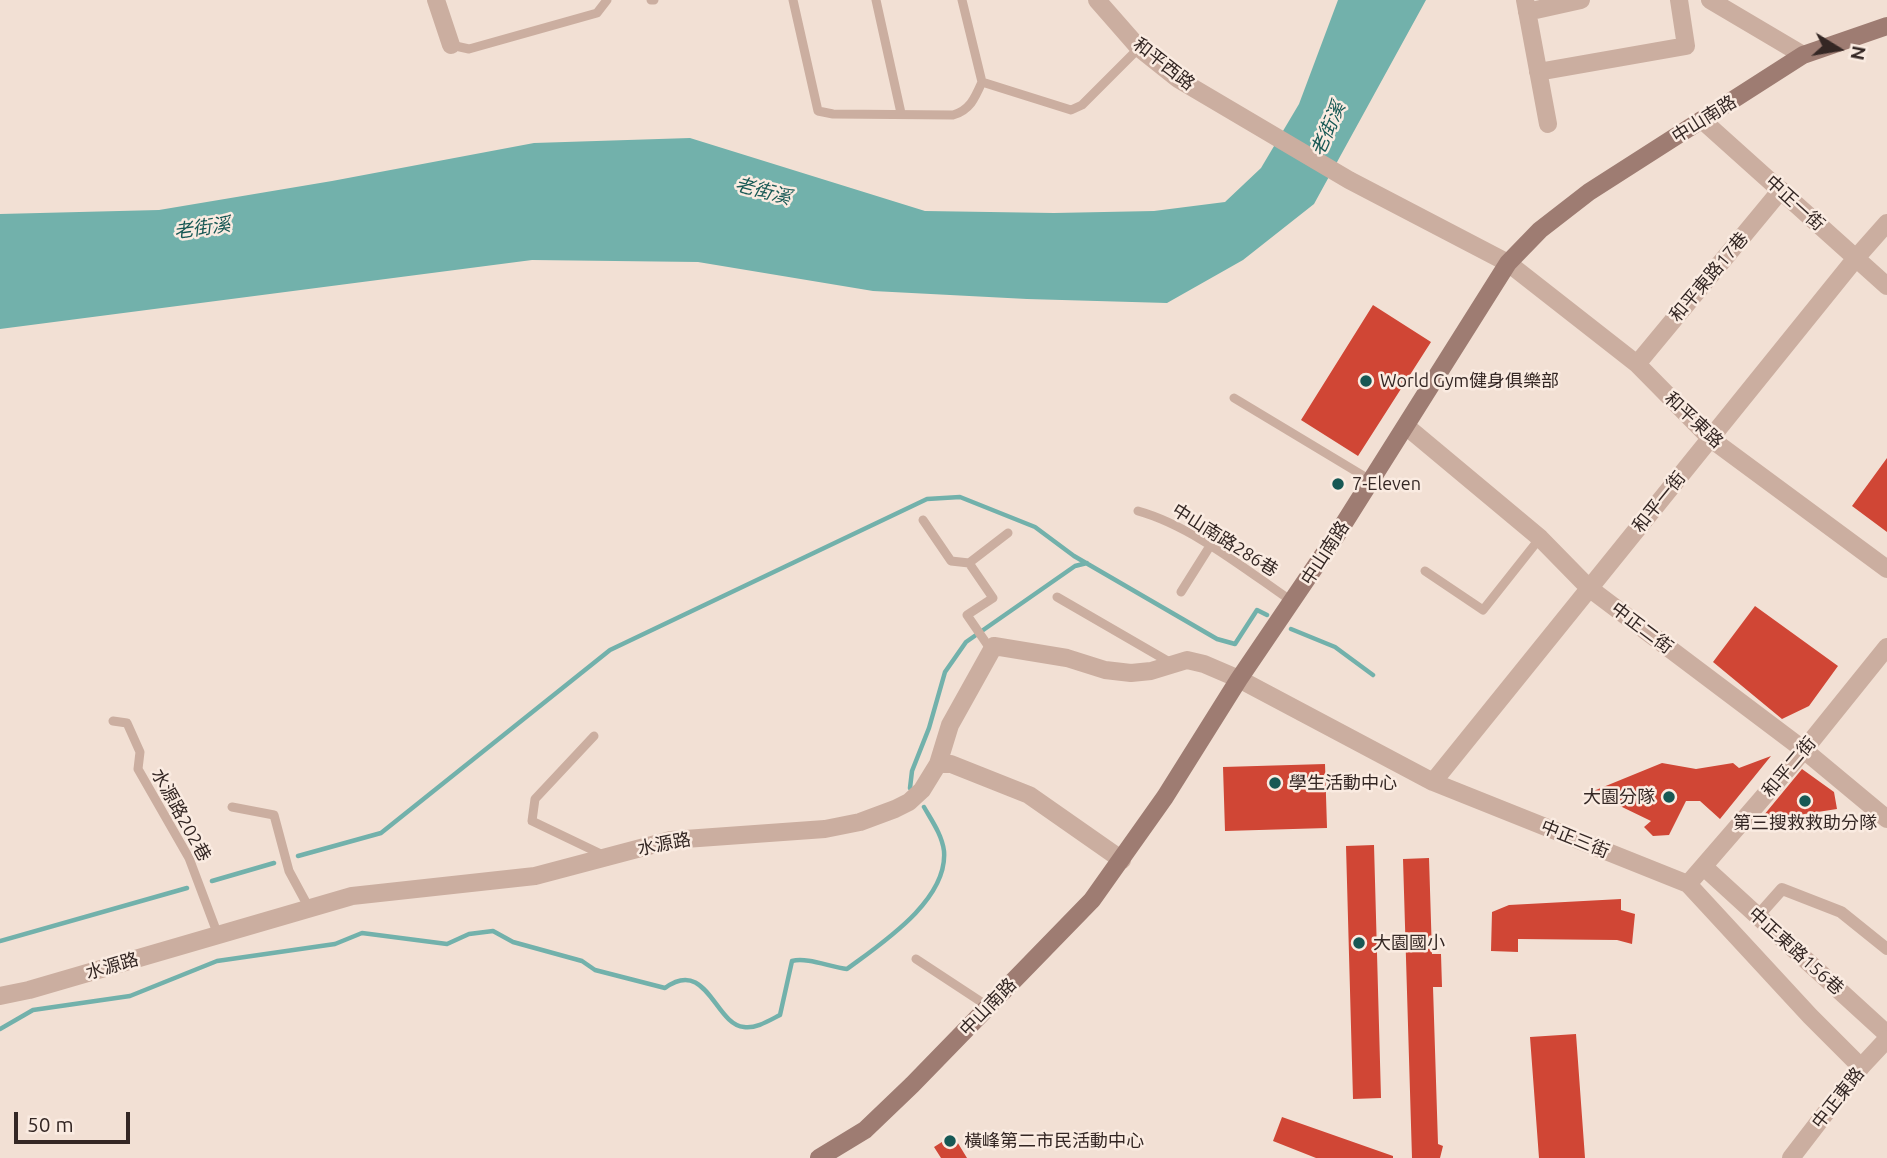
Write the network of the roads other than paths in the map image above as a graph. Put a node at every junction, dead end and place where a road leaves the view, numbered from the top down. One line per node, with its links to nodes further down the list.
1 (436, 0): 12 (street)
2 (607, 0): 12 (lane)
3 (793, 0): 17 (lane)
4 (876, 0): 17 (lane)
5 (962, 0): 16 (lane)
6 (1097, 0): 13 (street, 和平西路)
7 (1581, 0): 10 (street)
8 (1679, 0): 15 (street)
9 (1710, 0): 14 (street)
10 (1526, 6): 15 (street)
11 (1887, 26): 14 (main road, 中山南路)
12 (451, 45)
13 (1139, 48): 16 (lane); 23 (street, 和平西路)
14 (1803, 55): 18 (main road, 中山南路)
15 (1538, 72): 19 (street)
16 (982, 82): 17 (lane)
17 (901, 113)
18 (1702, 120): 20 (street, 中正一街); 23 (main road, 中山南路)
19 (1548, 124)
20 (1781, 190): 22 (street, 中正一街); 25 (street, 和平東路17巷)
21 (1887, 223): 22 (street, 和平一街)
22 (1856, 258): 24 (street, 中正一街); 28 (street, 和平一街)
23 (1508, 263): 25 (street, 和平東路); 27 (main road, 中山南路)
24 (1887, 286)
25 (1637, 364): 28 (street, 和平東路)
26 (1234, 398): 29 (lane)
27 (1407, 427): 29 (main road, 中山南路); 33 (street, 中正二街)
28 (1711, 439): 36 (street, 和平東路); 38 (street, 和平一街)
29 (1372, 481): 41 (main road, 中山南路)
30 (1138, 511): 34 (lane, 中山南路286巷)
31 (923, 520): 35 (lane)
32 (1008, 533): 35 (lane)
33 (1540, 538): 37 (lane); 38 (street, 中正二街)
34 (1210, 546): 39 (lane); 41 (lane, 中山南路286巷)
35 (969, 562): 42 (lane)
36 (1887, 569)
37 (1425, 571)
38 (1589, 588): 48 (street, 中正二街); 50 (street, 和平一街)
39 (1181, 592)
40 (1057, 597): 44 (lane)
41 (1293, 602): 45 (main road, 中山南路)
42 (988, 646): 44 (street); 49 (street, 水源路)
43 (1887, 646): 48 (street, 和平二街)
44 (1173, 664): 45 (street)
45 (1239, 679): 50 (street, 中正三街); 54 (main road, 中山南路)
46 (113, 721): 59 (lane, 水源路202巷)
47 (594, 736): 53 (lane)
48 (1804, 750): 52 (street, 中正二街); 55 (street, 和平二街)
49 (937, 764): 53 (street, 水源路); 54 (street)
50 (1433, 782): 56 (street, 中正三街)
51 (232, 807): 57 (lane)
52 (1887, 819)
53 (606, 857): 57 (street, 水源路)
54 (1122, 860): 63 (main road, 中山南路)
55 (1704, 867): 56 (street, 和平二街); 58 (street, 中正東路156巷)
56 (1688, 884): 65 (street, 中正三街)
57 (309, 908): 59 (street, 水源路)
58 (1758, 916): 60 (street); 64 (street, 中正東路156巷)
59 (218, 935): 62 (street, 水源路)
60 (1887, 948)
61 (916, 959): 63 (lane)
62 (0, 996)
63 (989, 1007): 66 (main road, 中山南路)
64 (1887, 1037): 65 (street, 中正東路)
65 (1861, 1067): 67 (street, 中正東路)
66 (819, 1158)
67 (1790, 1158)

